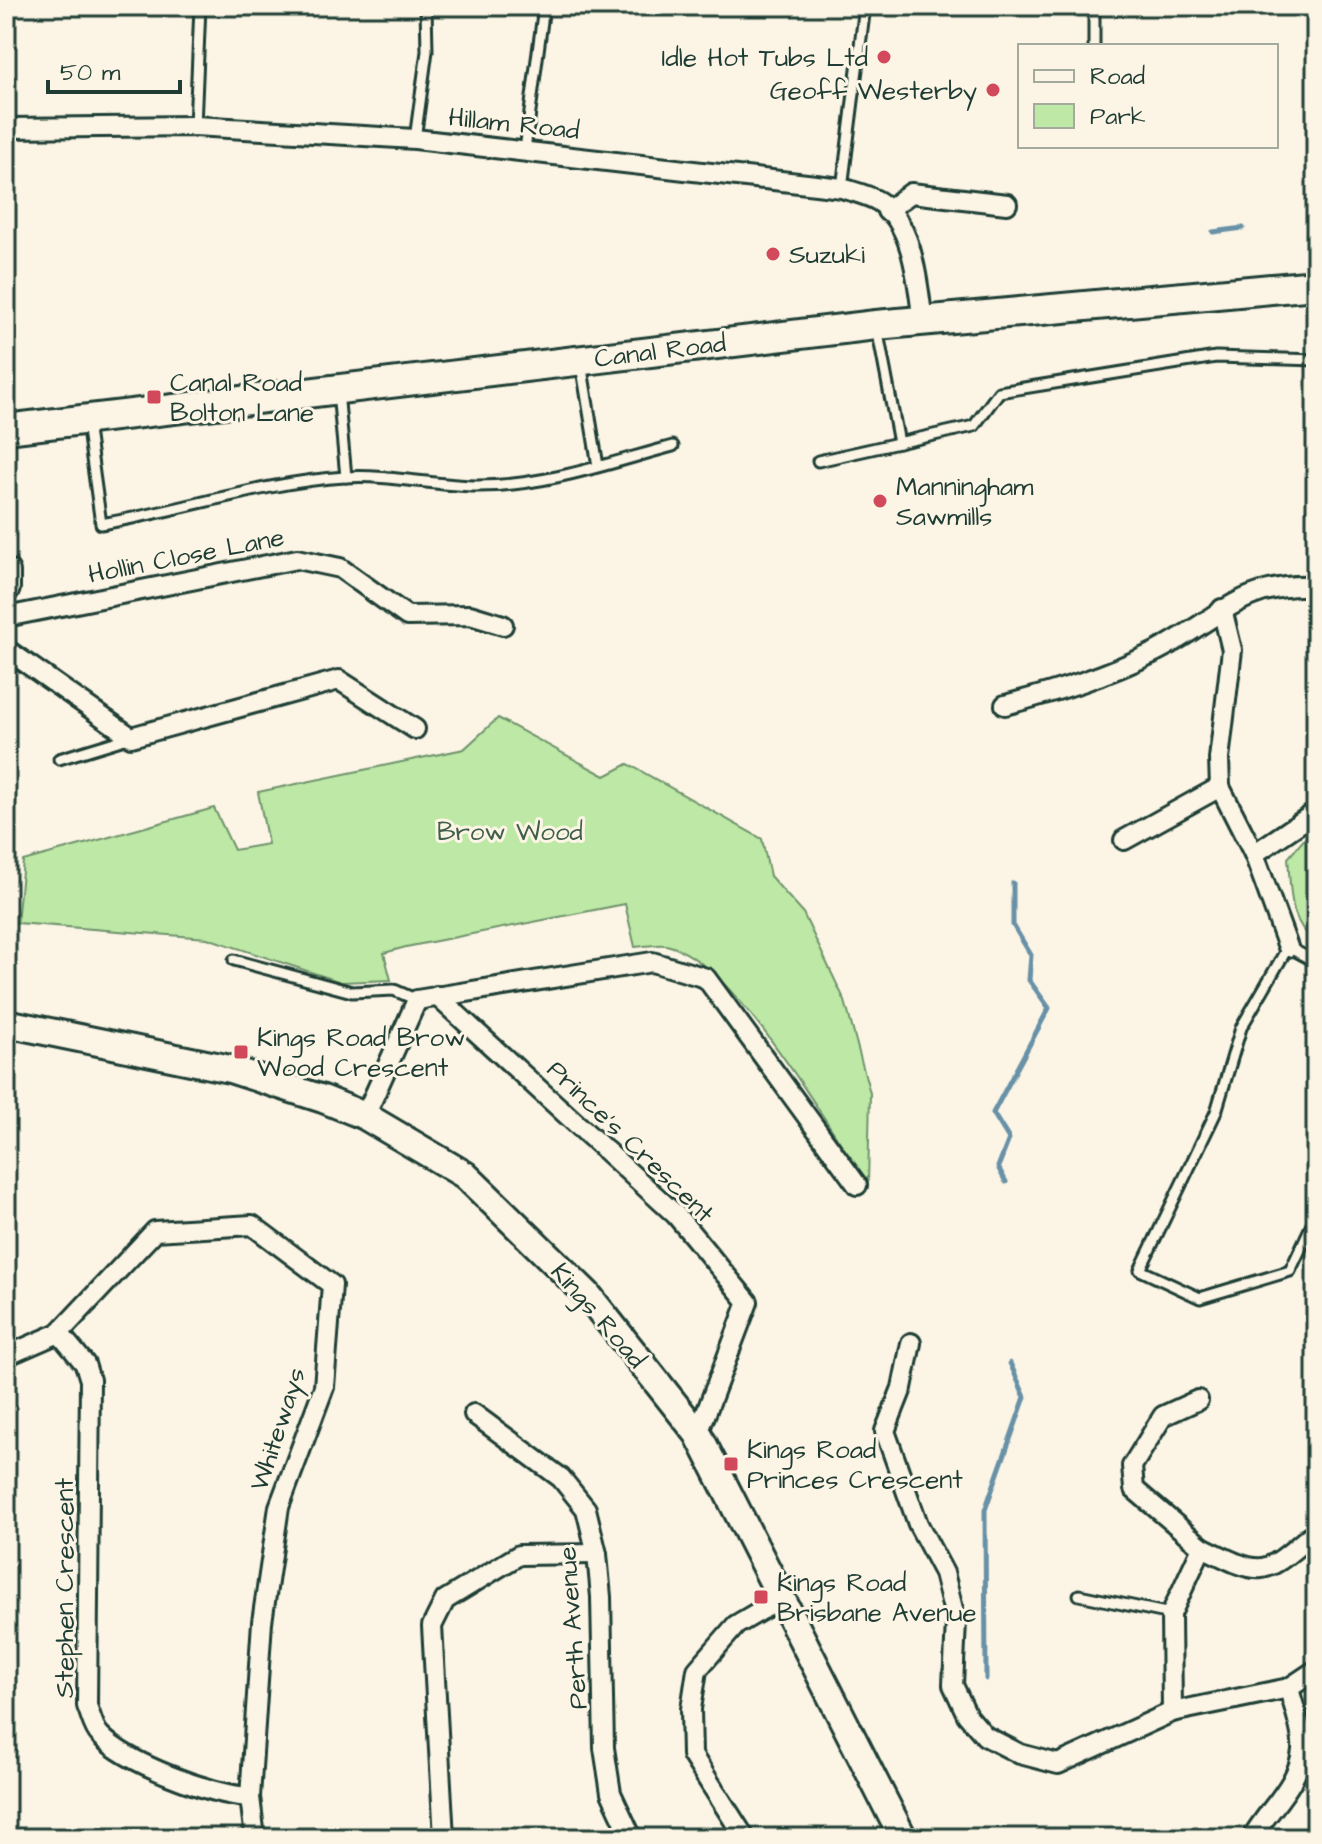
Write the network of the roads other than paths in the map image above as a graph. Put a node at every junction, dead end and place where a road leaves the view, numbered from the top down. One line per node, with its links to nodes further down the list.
1 (200, 6): 7 (lane)
2 (426, 6): 9 (lane)
3 (544, 6): 10 (lane)
4 (865, 6): 11 (lane)
5 (1094, 6): 6 (lane)
6 (1094, 44)
7 (195, 126): 8 (street, Hillam Road); 9 (street, Hillam Road)
8 (6, 128)
9 (415, 139): 10 (street, Hillam Road)
10 (525, 150): 11 (street, Hillam Road)
11 (842, 188): 13 (street, Hillam Road)
12 (1007, 204): 13 (street)
13 (887, 211): 15 (street, Hillam Road)
14 (1316, 285): 15 (main road, Canal Road)
15 (923, 323): 16 (main road, Canal Road)
16 (876, 325): 17 (main road, Canal Road); 22 (lane)
17 (580, 360): 19 (main road, Canal Road); 25 (lane)
18 (1316, 360): 22 (lane)
19 (338, 388): 20 (main road, Canal Road); 26 (lane)
20 (86, 418): 21 (main road, Canal Road); 26 (lane)
21 (6, 429)
22 (899, 443): 24 (lane)
23 (673, 446): 25 (lane)
24 (818, 461)
25 (598, 466): 26 (lane)
26 (346, 477)
27 (6, 572): 29 (street)
28 (1316, 586): 30 (street)
29 (6, 588)
30 (1222, 609): 34 (street); 38 (street)
31 (6, 617): 32 (street, Hollin Close Lane)
32 (503, 625)
33 (6, 649): 36 (street)
34 (1005, 705)
35 (415, 729): 36 (street)
36 (131, 737): 37 (lane)
37 (59, 759)
38 (1220, 787): 40 (street); 41 (street)
39 (1316, 812): 41 (street)
40 (1124, 840)
41 (1254, 854): 42 (street)
42 (1288, 947): 44 (lane); 52 (lane)
43 (234, 960): 46 (lane)
44 (1316, 962)
45 (437, 996): 46 (street); 51 (street); 58 (street, Prince's Crescent)
46 (417, 1000): 50 (street)
47 (6, 1023): 48 (street, Kings Road)
48 (78, 1037): 49 (street, Kings Road); 50 (street, Kings Road)
49 (6, 1040)
50 (365, 1116): 58 (street, Kings Road)
51 (857, 1185)
52 (1316, 1216)
53 (59, 1333): 55 (street, Whiteways); 68 (street, Stephen Crescent); 68 (street, Whiteways)
54 (911, 1343): 67 (street)
55 (6, 1356)
56 (1198, 1400): 60 (street)
57 (474, 1414): 61 (street, Perth Avenue)
58 (698, 1434): 63 (street, Kings Road)
59 (1316, 1531): 60 (street)
60 (1202, 1547): 64 (street)
61 (597, 1554): 70 (street); 71 (street, Perth Avenue)
62 (1079, 1595): 64 (lane)
63 (782, 1598): 72 (street); 73 (street, Kings Road)
64 (1171, 1614): 67 (street)
65 (1316, 1670): 66 (street)
66 (1289, 1688): 67 (street); 74 (street)
67 (1172, 1712)
68 (250, 1797): 69 (street, Whiteways)
69 (255, 1838)
70 (444, 1838)
71 (632, 1838)
72 (745, 1838)
73 (903, 1838)
74 (1252, 1838)

